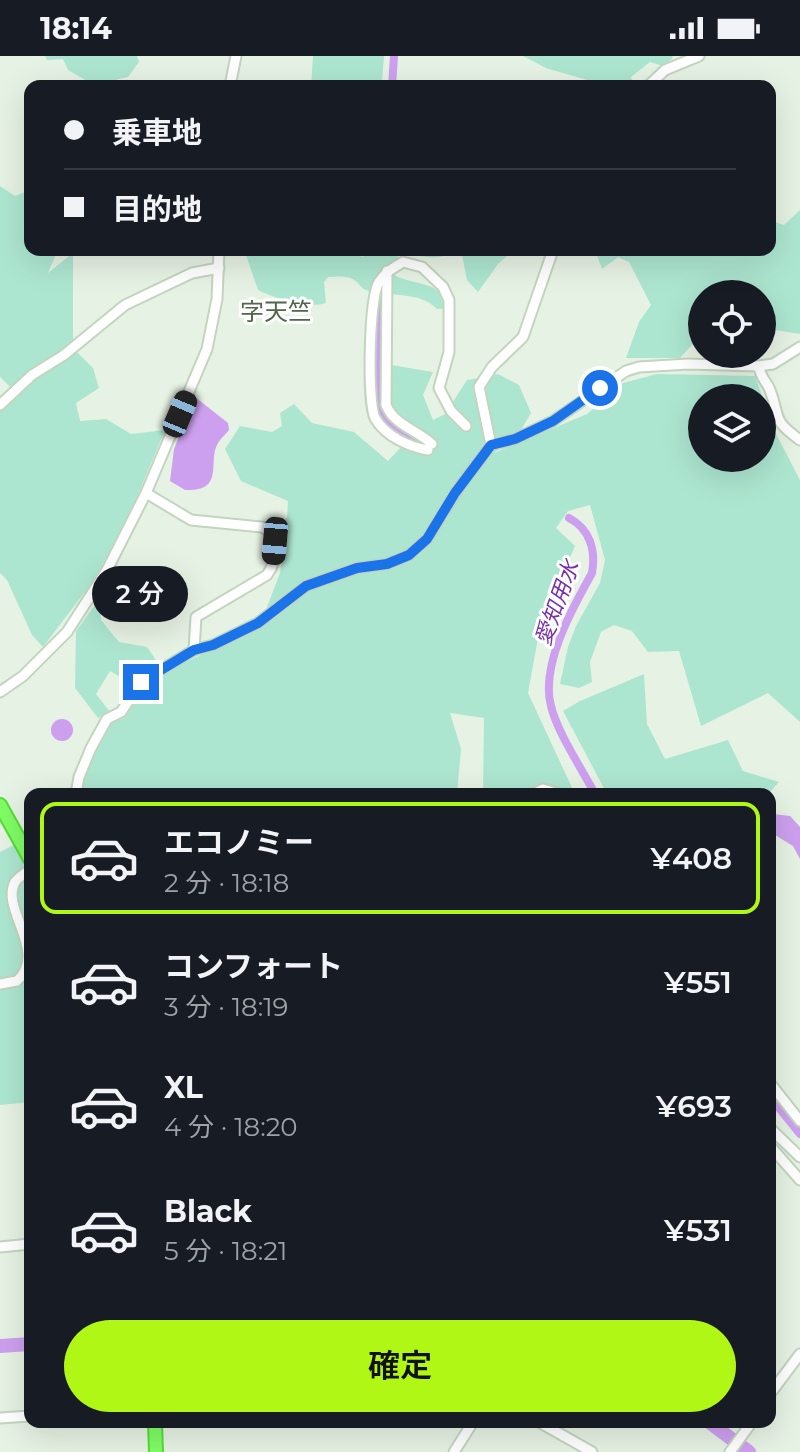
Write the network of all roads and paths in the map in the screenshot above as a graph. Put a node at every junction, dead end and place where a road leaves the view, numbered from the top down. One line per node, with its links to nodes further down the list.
1 (236, 56): 3 (street)
2 (699, 56): 4 (street)
3 (231, 80)
4 (654, 80)
5 (219, 256): 7 (street)
6 (551, 256): 16 (street)
7 (219, 268): 13 (street); 17 (street)
8 (387, 271): 8 (street); 14 (street)
9 (800, 347): 10 (street)
10 (776, 362)
11 (688, 364): 16 (street)
12 (759, 368): 15 (street)
13 (0, 405)
14 (466, 426)
15 (800, 440)
16 (491, 445): 18 (street)
17 (146, 493): 18 (street); 19 (street)
18 (194, 650): 20 (street)
19 (0, 692)
20 (78, 788)
21 (0, 805): 22 (highway)
22 (24, 848)
23 (24, 875): 24 (street)
24 (24, 940)
25 (24, 968): 26 (street)
26 (0, 984)
27 (776, 1091): 28 (street)
28 (800, 1121)
29 (776, 1134): 31 (street)
30 (776, 1153): 32 (street)
31 (800, 1157)
32 (800, 1180)
33 (24, 1245): 34 (street)
34 (0, 1247)
35 (800, 1354): 36 (street)
36 (776, 1386)
37 (24, 1416): 38 (street)
38 (0, 1418)
39 (155, 1428): 44 (highway)
40 (469, 1428): 45 (street)
41 (550, 1428): 46 (street)
42 (748, 1428): 43 (street)
43 (732, 1450)
44 (156, 1452)
45 (454, 1452)
46 (592, 1452)

